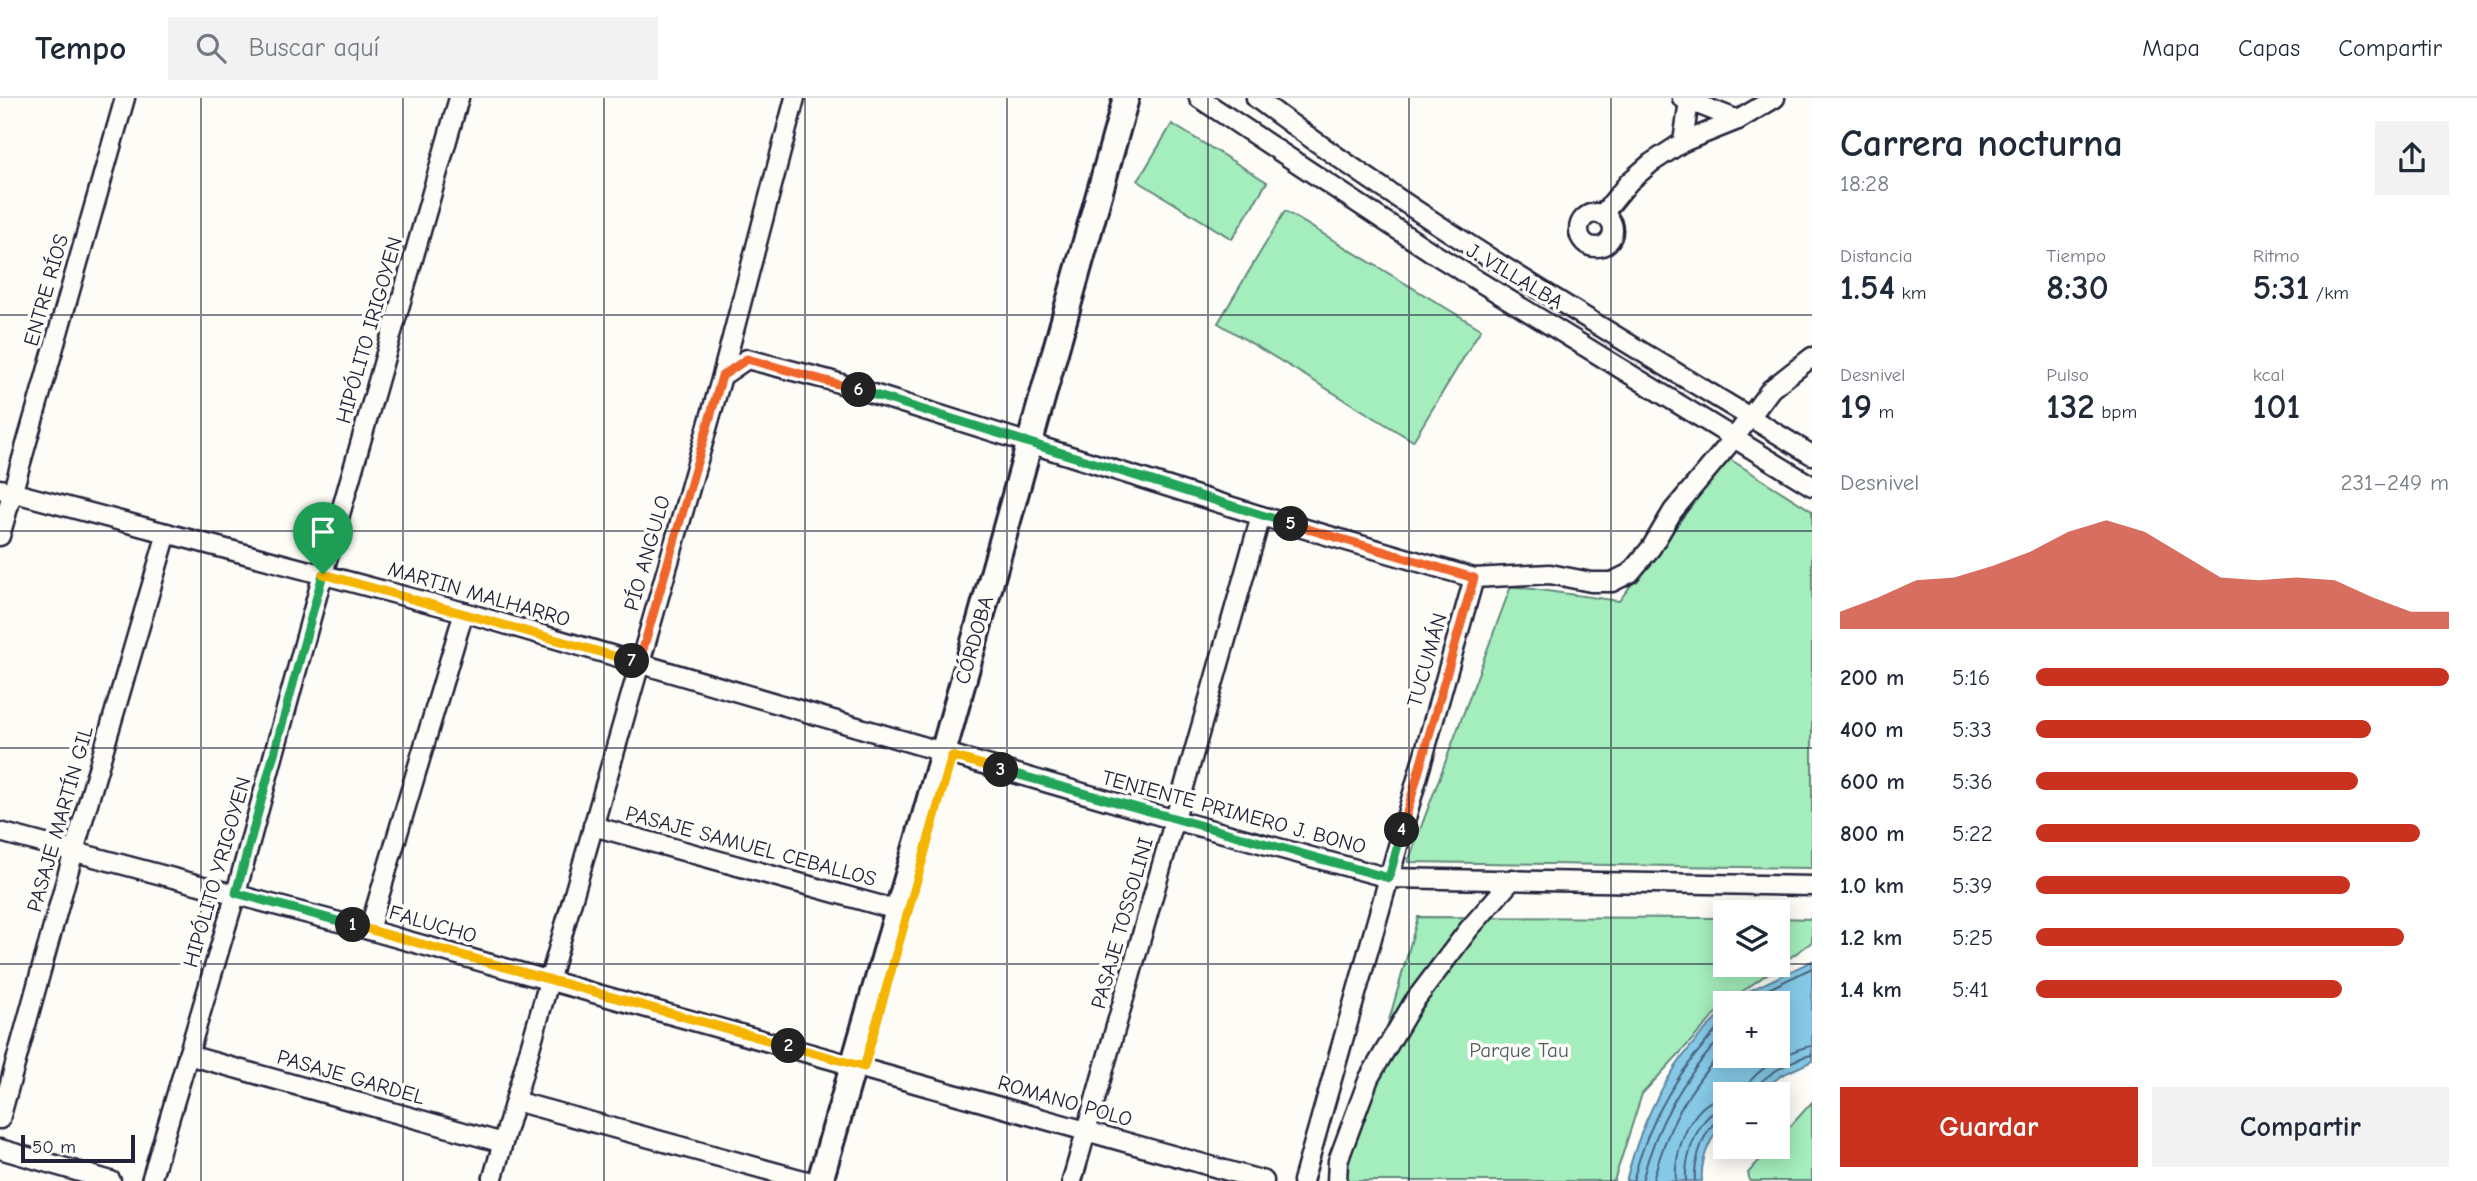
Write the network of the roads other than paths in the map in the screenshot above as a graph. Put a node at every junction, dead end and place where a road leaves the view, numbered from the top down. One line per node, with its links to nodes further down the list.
1 (125, 98): 22 (street, ENTRE RÍOS)
2 (459, 98): 26 (street, HIPÓLITO IRIGOYEN)
3 (795, 98): 16 (street, PÍO ANGULO)
4 (1126, 98): 19 (street, CÓRDOBA)
5 (1134, 98): 19 (street, CÓRDOBA)
6 (1199, 98): 13 (street, J. VILLALBA)
7 (1256, 98): 12 (street, J. VILLALBA)
8 (1775, 98): 10 (street)
9 (1686, 100): 10 (street); 11 (street)
10 (1738, 120): 11 (street)
11 (1683, 142): 14 (street)
12 (1327, 151): 13 (street); 17 (street, J. VILLALBA)
13 (1346, 196): 18 (street, J. VILLALBA)
14 (1602, 215)
15 (1812, 357): 17 (street)
16 (722, 376): 19 (street); 29 (street, PÍO ANGULO)
17 (1750, 417): 18 (street); 20 (street, J. VILLALBA)
18 (1735, 437): 21 (street, J. VILLALBA); 27 (street)
19 (1034, 445): 23 (street); 30 (street, CÓRDOBA)
20 (1812, 455)
21 (1812, 486)
22 (6, 490): 24 (street, MARTIN MALHARRO); 25 (street, ENTRE RÍOS)
23 (1261, 516): 27 (street); 31 (street, PASAJE TOSSOLINI)
24 (167, 533): 26 (street, MARTIN MALHARRO); 34 (street, PASAJE MARTÍN GIL)
25 (0, 536)
26 (323, 574): 28 (street, MARTIN MALHARRO); 38 (street, HIPÓLITO YRIGOYEN)
27 (1474, 578): 35 (street, TUCUMÁN)
28 (464, 612): 29 (street, MARTIN MALHARRO); 40 (street)
29 (639, 663): 30 (street, MARTIN MALHARRO); 32 (street, PÍO ANGULO)
30 (947, 755): 31 (street, TENIENTE PRIMERO J. BONO); 39 (street, CÓRDOBA); 43 (street, CÓRDOBA)
31 (1175, 820): 35 (street, TENIENTE PRIMERO J. BONO); 46 (street, PASAJE TOSSOLINI)
32 (593, 826): 39 (street, PASAJE SAMUEL CEBALLOS); 41 (street, PÍO ANGULO)
33 (0, 832): 34 (street, FALUCHO)
34 (74, 851): 38 (street, FALUCHO); 45 (street, PASAJE MARTÍN GIL)
35 (1389, 878): 36 (street, TENIENTE PRIMERO J. BONO); 57 (street, TUCUMÁN)
36 (1513, 879): 37 (street, TENIENTE PRIMERO J. BONO); 58 (street)
37 (1812, 886)
38 (236, 893): 40 (street, FALUCHO); 42 (street, HIPÓLITO YRIGOYEN)
39 (897, 910): 43 (street, CÓRDOBA)
40 (369, 930): 41 (street, FALUCHO)
41 (549, 980): 43 (street, FALUCHO); 44 (street, PÍO ANGULO)
42 (188, 1055): 47 (street, PASAJE GARDEL); 50 (street, HIPÓLITO YRIGOYEN)
43 (859, 1066): 46 (street, ROMANO POLO); 53 (street, CÓRDOBA); 54 (street, CÓRDOBA)
44 (515, 1101): 47 (street, PÍO ANGULO); 52 (street)
45 (0, 1119)
46 (1087, 1130): 55 (street, PASAJE TOSSOLINI); 56 (street, ROMANO POLO)
47 (503, 1143): 51 (street, PÍO ANGULO)
48 (0, 1149): 49 (street)
49 (111, 1181)
50 (151, 1181)
51 (492, 1181)
52 (807, 1181)
53 (820, 1181)
54 (832, 1181)
55 (1072, 1181)
56 (1264, 1181)
57 (1303, 1181)
58 (1337, 1181)

